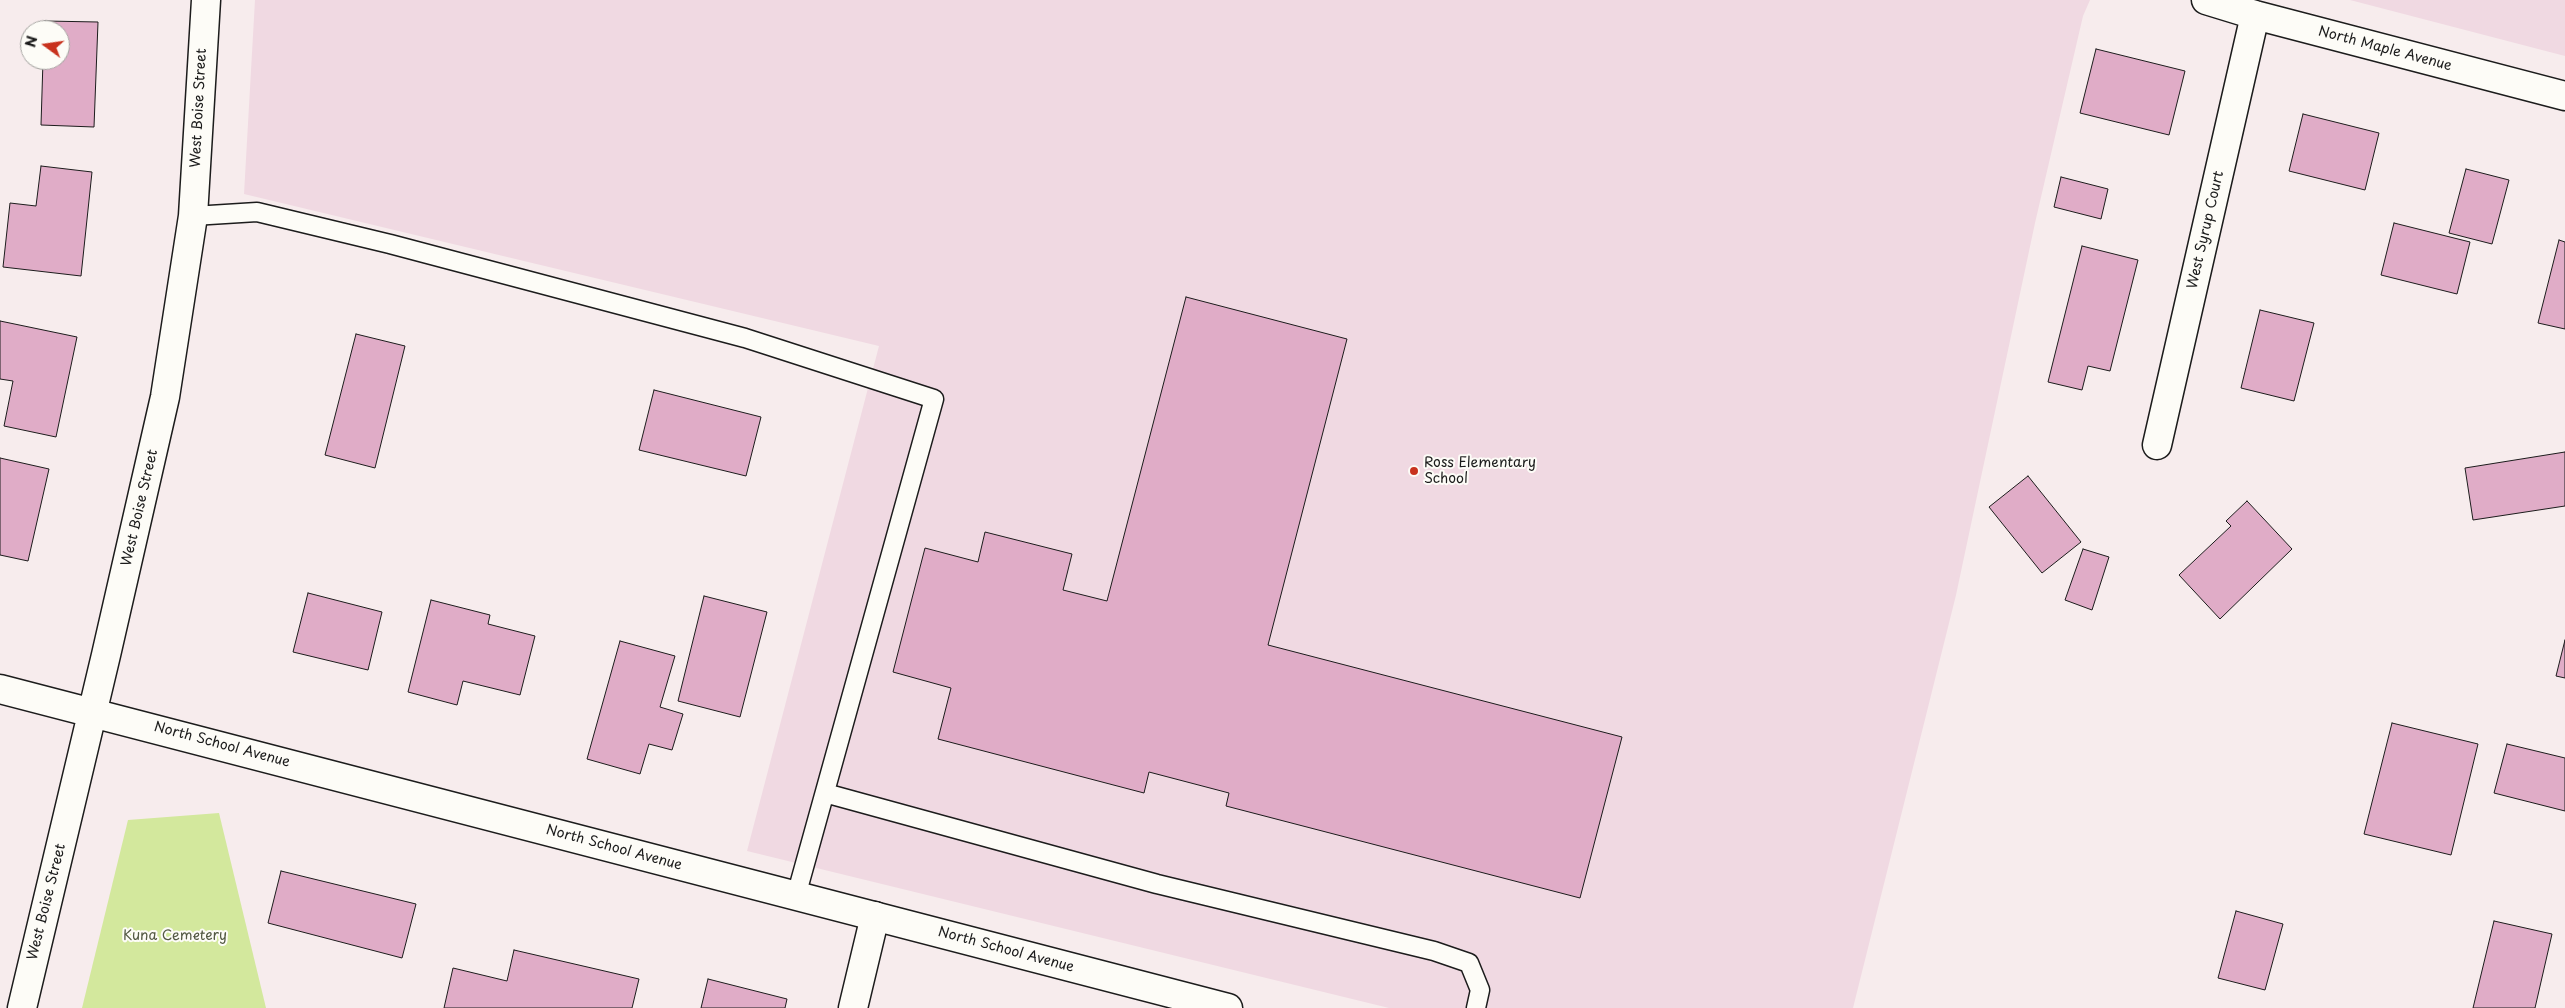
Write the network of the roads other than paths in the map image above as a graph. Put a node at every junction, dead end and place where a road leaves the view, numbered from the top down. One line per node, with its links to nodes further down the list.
1 (206, 0): 5 (street, West Boise Street)
2 (2206, 0): 3 (street, North Maple Avenue)
3 (2255, 16): 4 (street, North Maple Avenue); 6 (street, West Syrup Court)
4 (2565, 96)
5 (193, 216): 8 (street, West Boise Street); 9 (lane)
6 (2157, 445)
7 (0, 689): 8 (street, North School Avenue)
8 (93, 711): 10 (street, North School Avenue); 12 (street, West Boise Street)
9 (825, 793): 10 (lane); 15 (lane)
10 (796, 896): 11 (street, North School Avenue)
11 (875, 916): 13 (street); 14 (street, North School Avenue)
12 (22, 1008)
13 (853, 1008)
14 (1228, 1008)
15 (1476, 1008)

